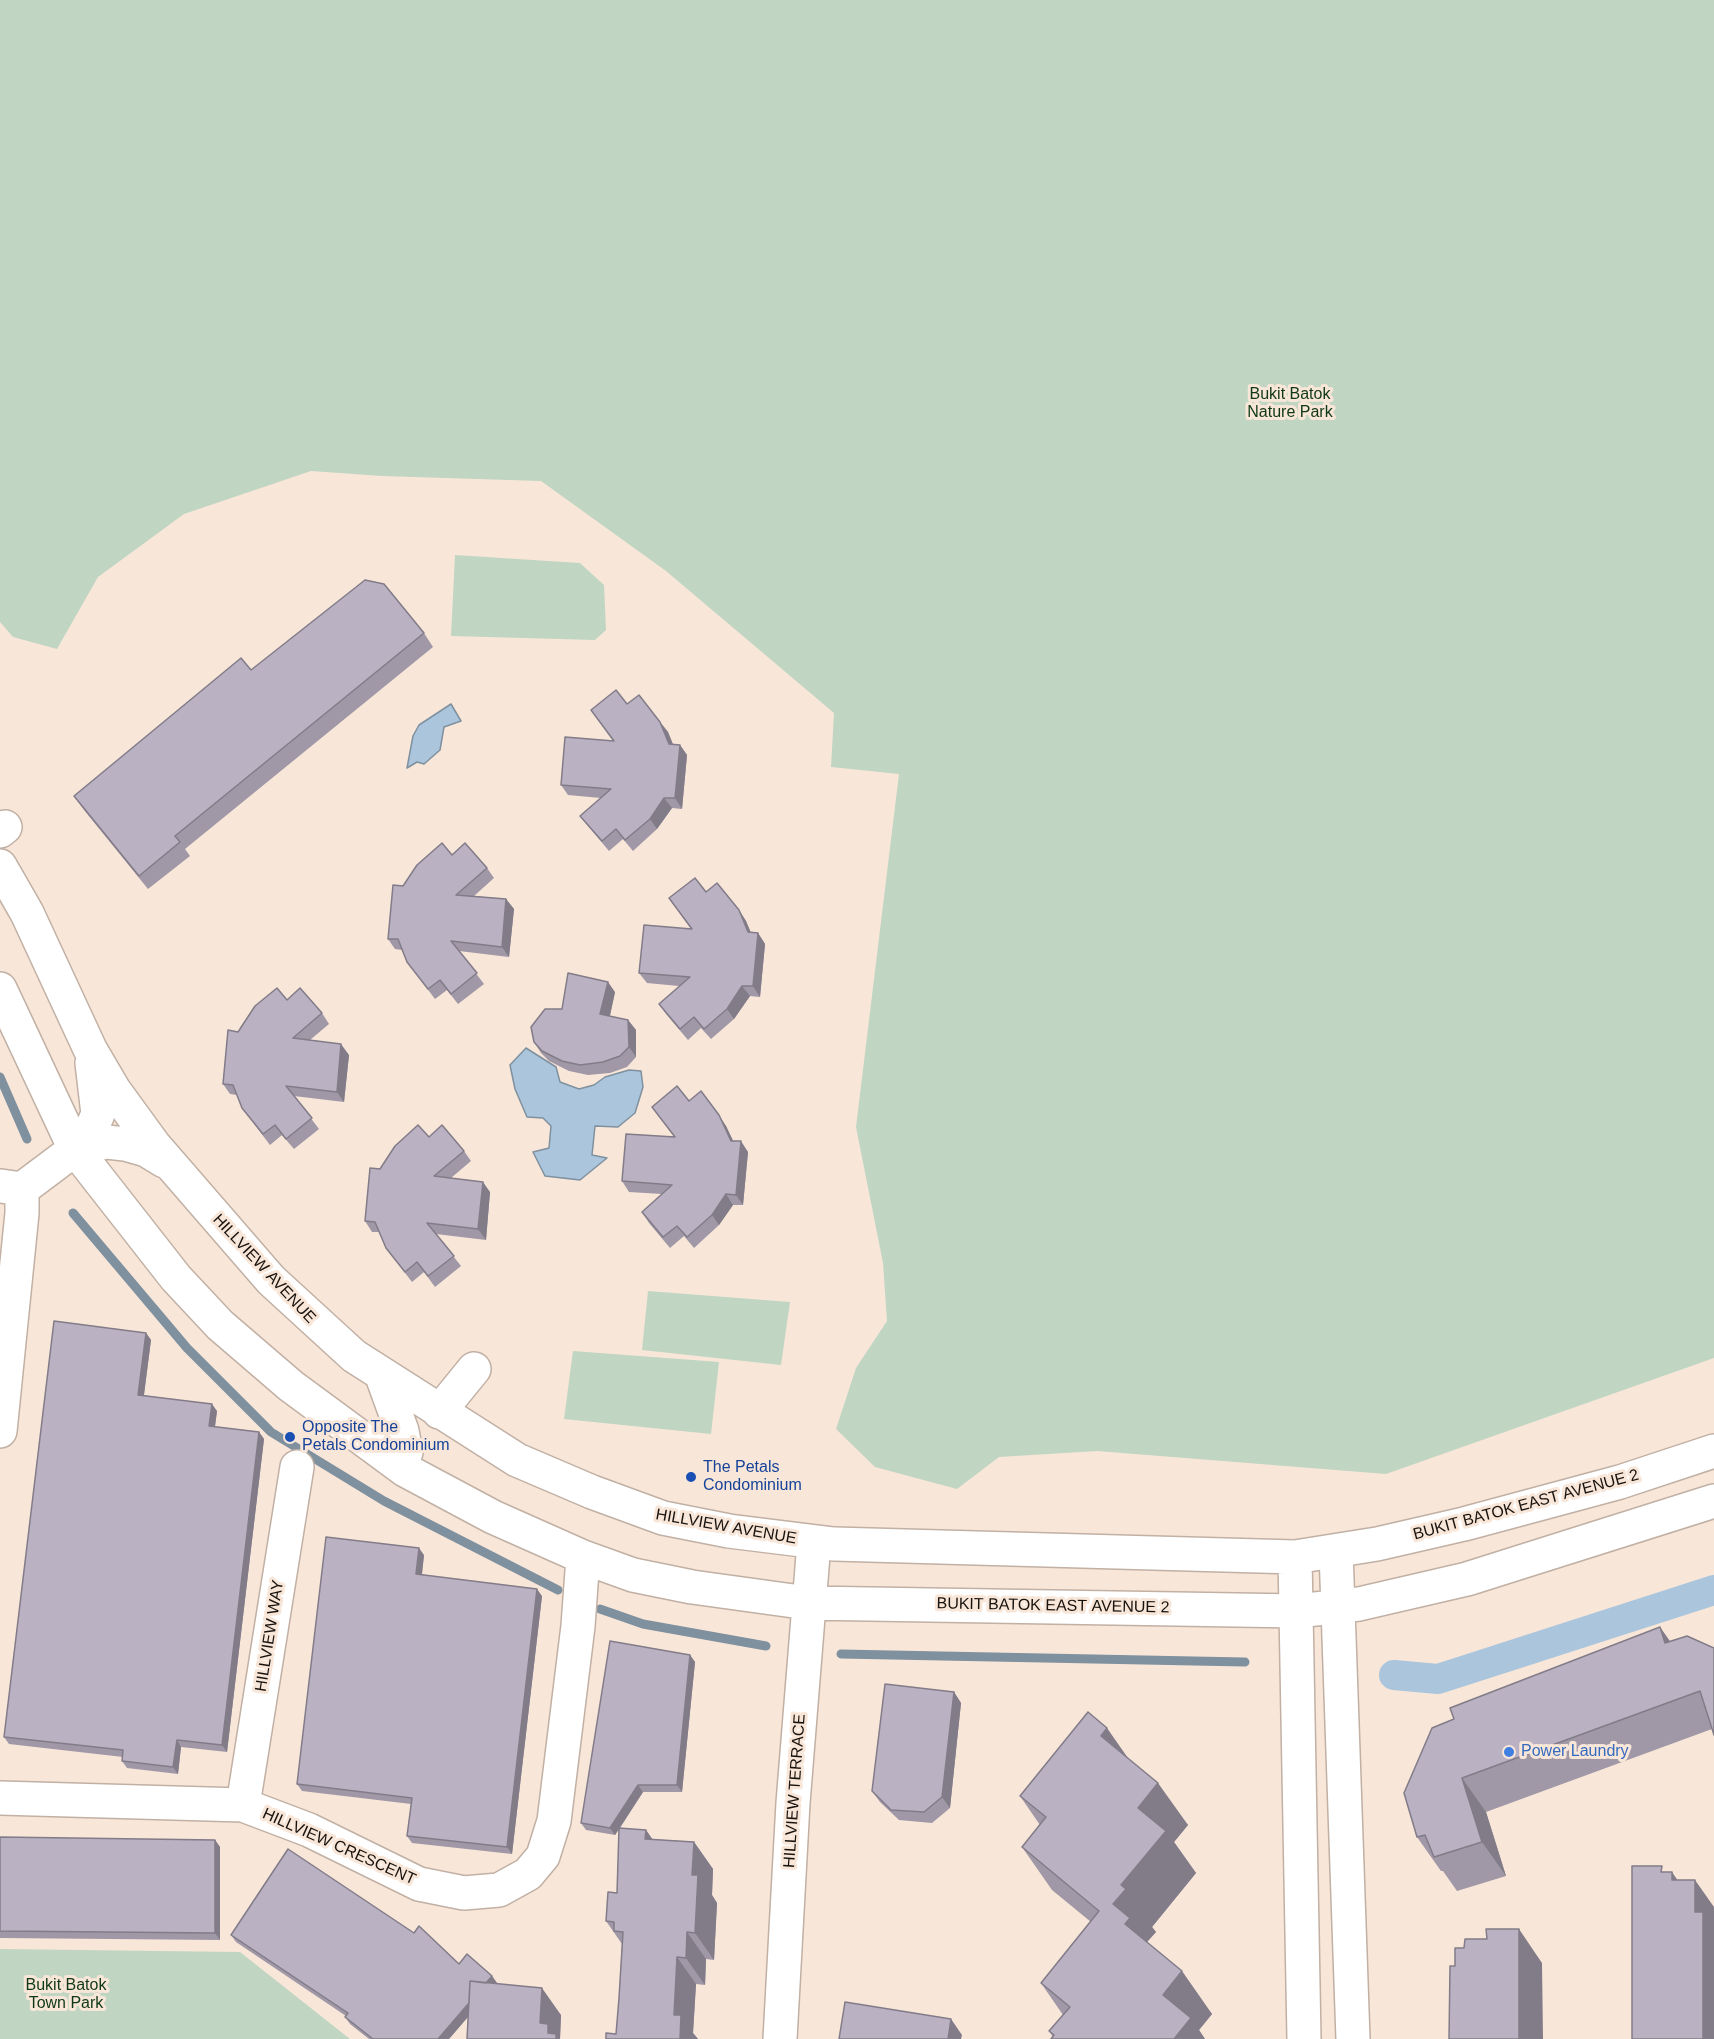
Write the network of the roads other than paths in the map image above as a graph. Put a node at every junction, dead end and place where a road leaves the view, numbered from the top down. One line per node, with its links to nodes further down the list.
1 (0, 866): 3 (street, HILLVIEW AVENUE)
2 (0, 989): 4 (street)
3 (90, 1049): 4 (street); 5 (street, HILLVIEW AVENUE)
4 (75, 1149): 5 (street); 6 (street); 13 (street)
5 (169, 1163): 8 (street, HILLVIEW AVENUE)
6 (11, 1187): 10 (street)
7 (474, 1369): 9 (street)
8 (382, 1376): 9 (street, HILLVIEW AVENUE); 13 (street)
9 (439, 1412): 15 (street, HILLVIEW AVENUE)
10 (0, 1431)
11 (1714, 1451): 16 (street, BUKIT BATOK EAST AVENUE 2)
12 (297, 1467): 23 (street, HILLVIEW WAY)
13 (401, 1467): 17 (street)
14 (1714, 1501): 20 (street, BUKIT BATOK EAST AVENUE 2)
15 (814, 1543): 18 (street, BUKIT BATOK EAST AVENUE 2); 19 (street, HILLVIEW TERRACE)
16 (1336, 1551): 18 (street, BUKIT BATOK EAST AVENUE 2); 20 (street)
17 (583, 1557): 19 (street); 23 (street, HILLVIEW CRESCENT)
18 (1295, 1557): 21 (street)
19 (808, 1603): 21 (street, BUKIT BATOK EAST AVENUE 2); 24 (street, HILLVIEW TERRACE)
20 (1339, 1607): 21 (street, BUKIT BATOK EAST AVENUE 2); 26 (street)
21 (1298, 1611): 25 (street)
22 (0, 1798): 23 (street, HILLVIEW CRESCENT)
23 (243, 1805)
24 (780, 2039)
25 (1304, 2039)
26 (1353, 2039)

